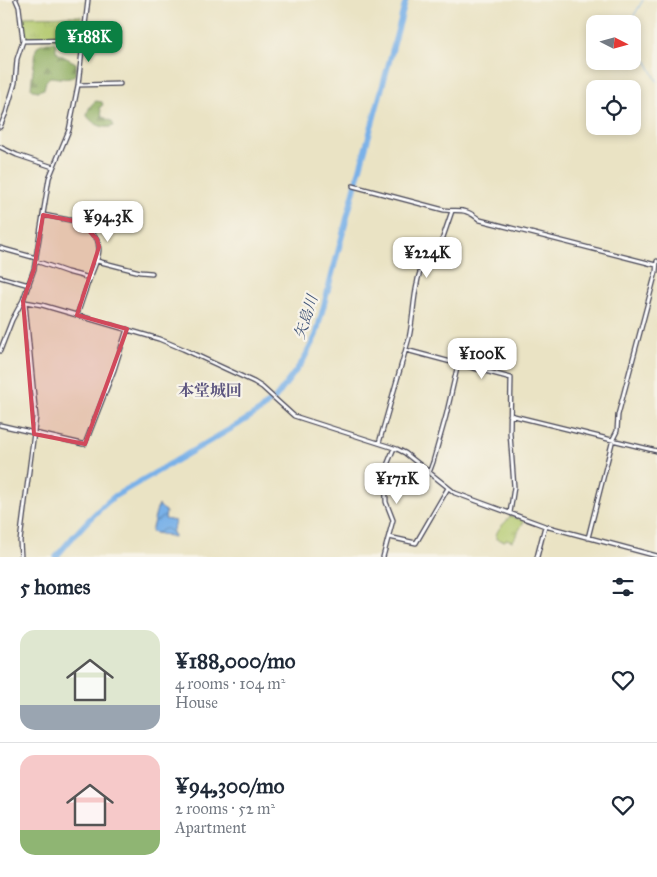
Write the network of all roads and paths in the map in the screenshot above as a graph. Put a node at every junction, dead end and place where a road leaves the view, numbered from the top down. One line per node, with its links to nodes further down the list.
1 (16, 0): 4 (street)
2 (88, 0): 3 (street)
3 (83, 40): 4 (street); 6 (street)
4 (22, 41): 7 (street)
5 (120, 84): 6 (street)
6 (78, 85): 9 (street)
7 (0, 127)
8 (0, 146): 9 (street)
9 (53, 167): 12 (street)
10 (353, 186): 11 (street)
11 (452, 211): 17 (street); 25 (street)
12 (43, 215): 14 (street); 15 (street)
13 (0, 248): 14 (street)
14 (36, 260): 20 (street); 21 (street)
15 (97, 261): 18 (street); 20 (street)
16 (657, 261): 17 (street)
17 (656, 265): 31 (street)
18 (152, 273)
19 (0, 277): 21 (street)
20 (90, 278): 23 (street)
21 (29, 285): 22 (street)
22 (24, 302): 23 (street); 26 (street); 30 (street)
23 (77, 315): 24 (street)
24 (127, 329): 30 (street); 32 (street)
25 (406, 350): 27 (street); 32 (street)
26 (0, 351)
27 (458, 364): 28 (street); 35 (street)
28 (510, 415): 31 (street); 37 (street)
29 (0, 425): 30 (street)
30 (34, 434): 42 (street)
31 (613, 440): 34 (street); 40 (street)
32 (380, 443): 33 (street)
33 (394, 448): 35 (street); 39 (street)
34 (657, 451)
35 (429, 472): 36 (street)
36 (448, 488): 37 (street); 39 (street)
37 (510, 513): 38 (street)
38 (545, 526): 40 (street); 44 (street)
39 (388, 537): 43 (street)
40 (588, 538): 41 (street)
41 (657, 556)
42 (20, 557)
43 (383, 557)
44 (537, 557)

